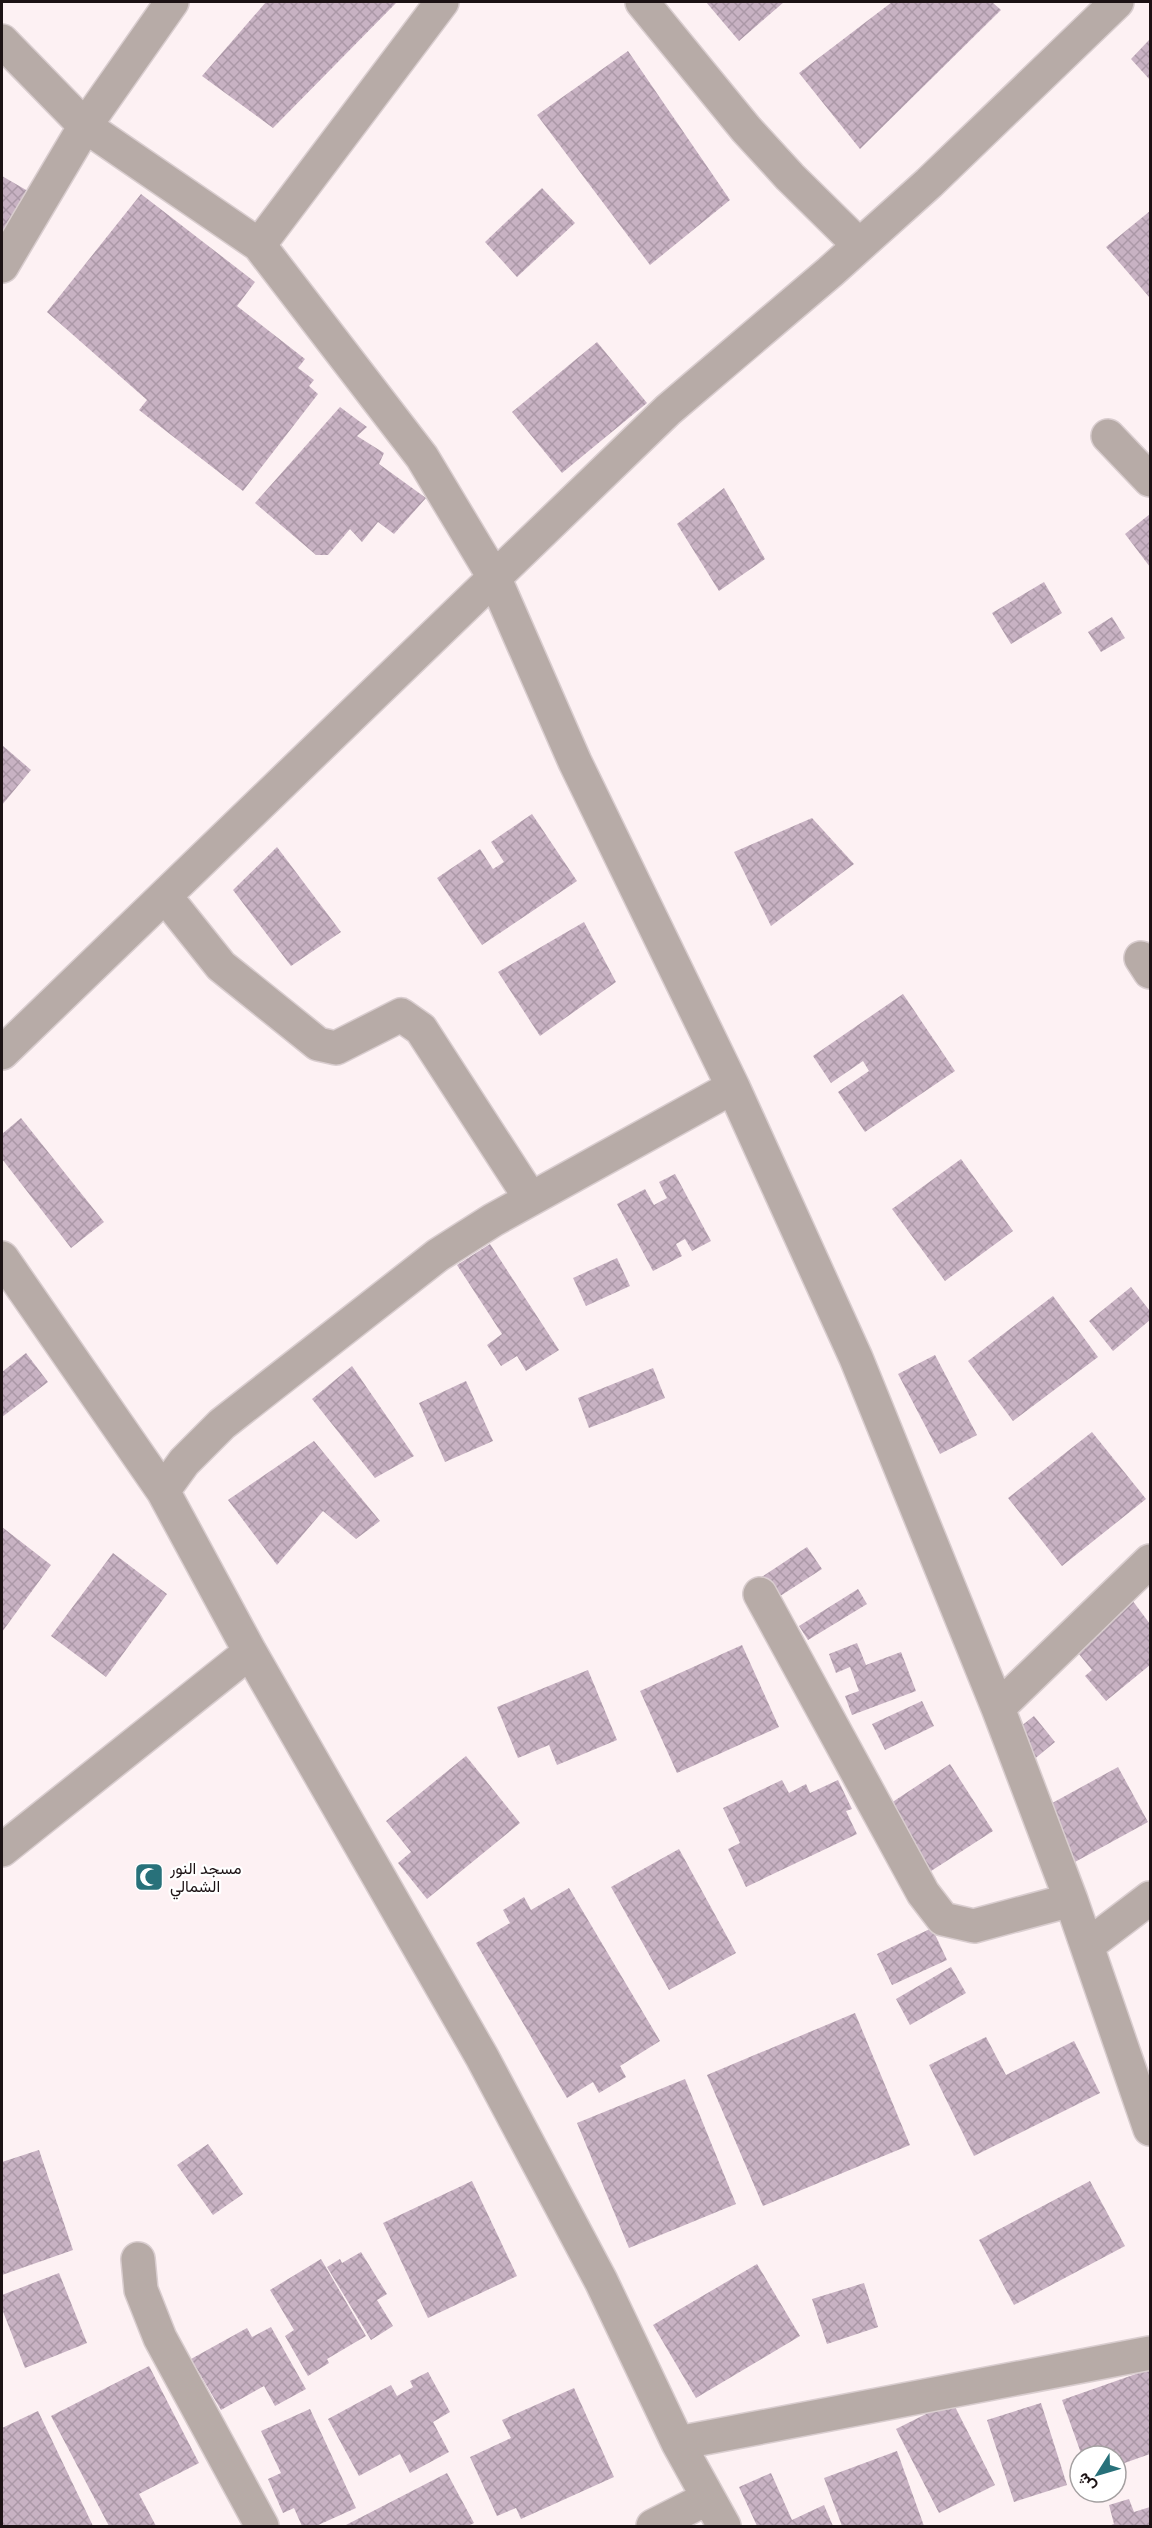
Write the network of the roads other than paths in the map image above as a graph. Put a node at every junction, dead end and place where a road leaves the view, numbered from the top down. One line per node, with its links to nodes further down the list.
1 (172, 2): 6 (street)
2 (442, 2): 8 (street)
3 (642, 2): 7 (street)
4 (1117, 2): 7 (street)
5 (2, 41): 6 (street)
6 (85, 126): 8 (street); 9 (street)
7 (859, 245): 12 (street)
8 (258, 246): 12 (street)
9 (2, 266)
10 (1108, 436): 11 (street)
11 (1150, 480)
12 (494, 577): 13 (street); 15 (street)
13 (165, 896): 14 (street); 16 (street)
14 (2, 1053)
15 (733, 1087): 16 (street); 22 (street)
16 (531, 1199): 18 (street)
17 (2, 1258): 18 (street)
18 (163, 1491): 21 (street)
19 (1150, 1561): 22 (street)
20 (760, 1593): 25 (street)
21 (250, 1652): 23 (street); 30 (street)
22 (998, 1708): 25 (street)
23 (2, 1850)
24 (1150, 1898): 26 (street)
25 (1071, 1900): 26 (street)
26 (1087, 1946): 27 (street)
27 (1150, 2129)
28 (138, 2259): 32 (street)
29 (1150, 2353): 30 (street)
30 (678, 2443): 31 (street)
31 (708, 2498): 33 (street); 34 (street)
32 (262, 2526)
33 (653, 2526)
34 (724, 2526)

